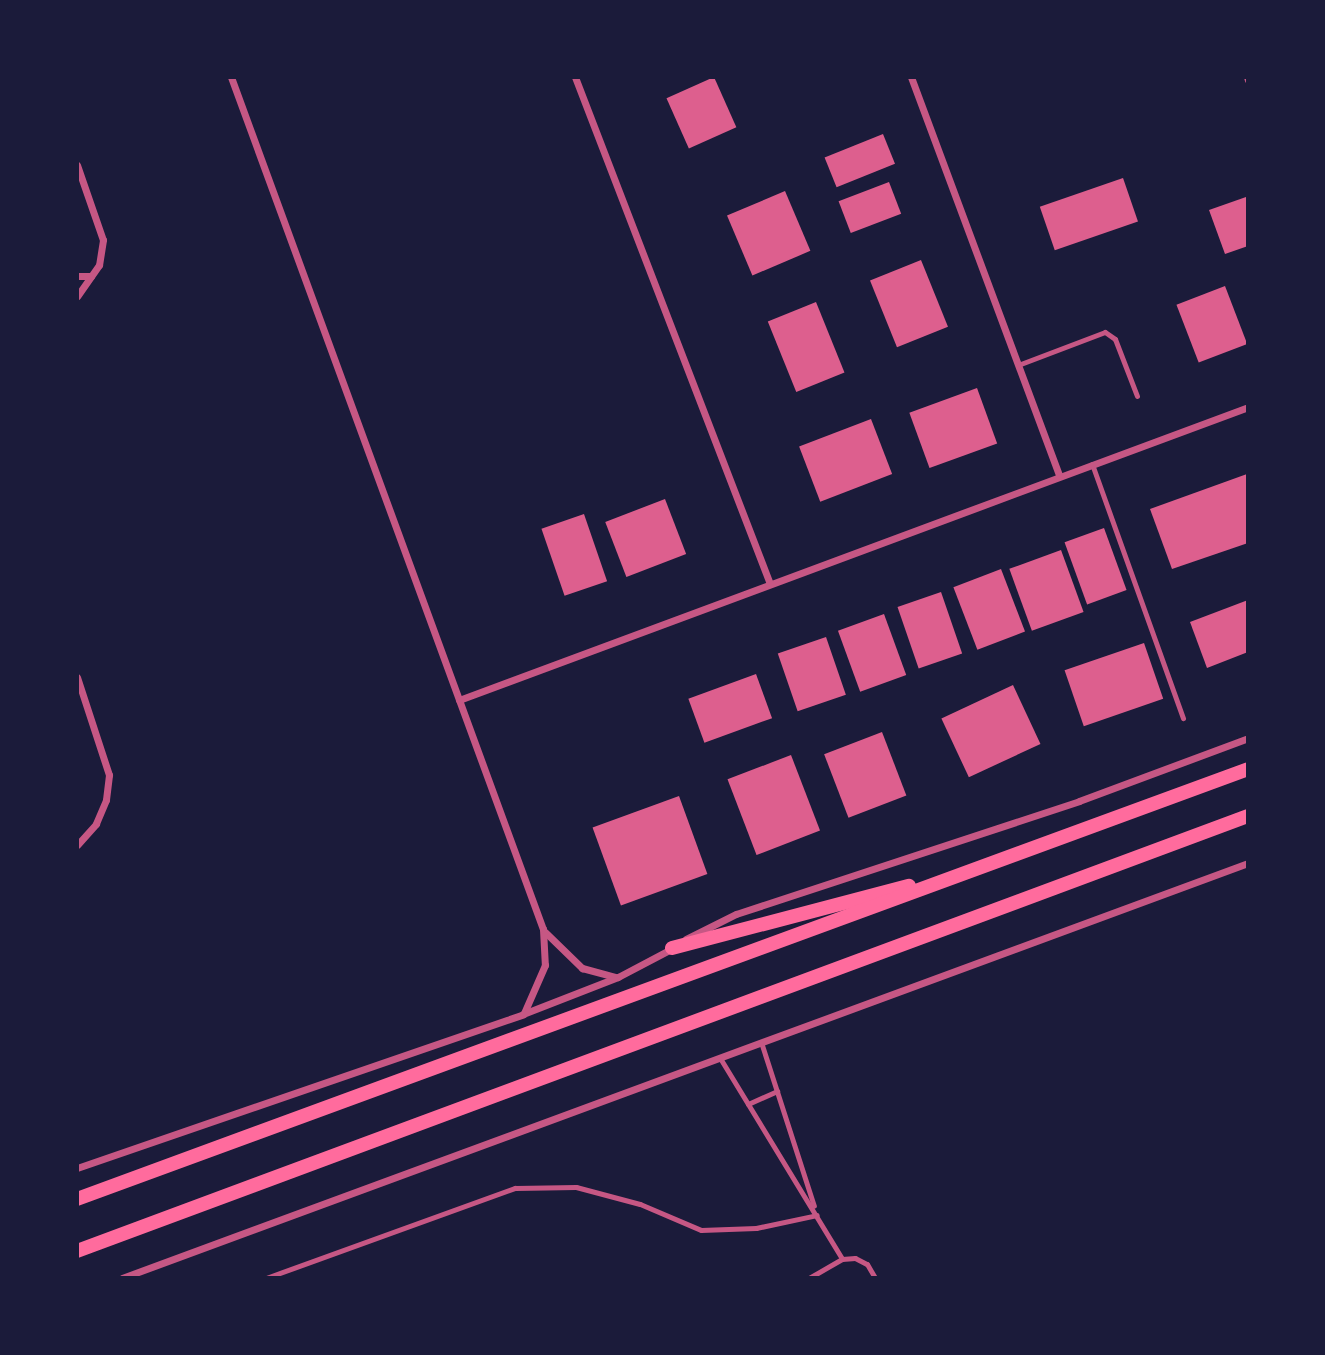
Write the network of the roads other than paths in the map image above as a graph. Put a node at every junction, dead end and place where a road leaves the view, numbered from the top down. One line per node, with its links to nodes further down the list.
1 (232, 77): 15 (street)
2 (575, 77): 13 (street)
3 (911, 77): 8 (street)
4 (77, 166): 6 (street)
5 (77, 276): 6 (street)
6 (91, 276): 7 (street)
7 (77, 296)
8 (1018, 365): 9 (lane); 12 (street)
9 (1137, 396)
10 (1248, 407): 11 (street)
11 (1091, 464): 12 (street); 16 (lane)
12 (1059, 476): 13 (street)
13 (770, 583): 15 (street)
14 (77, 677): 20 (street)
15 (459, 700): 23 (street)
16 (1182, 718)
17 (1248, 738): 24 (street)
18 (1248, 769): 22 (main road)
19 (1248, 816): 34 (main road)
20 (77, 845)
21 (1248, 863): 27 (street)
22 (988, 866): 24 (main road); 32 (main road)
23 (543, 929): 25 (street); 26 (street)
24 (672, 948): 25 (street)
25 (618, 977): 26 (street)
26 (523, 1014): 31 (street)
27 (761, 1042): 28 (street); 29 (lane)
28 (720, 1058): 30 (lane); 36 (street)
29 (777, 1091): 30 (lane); 33 (lane)
30 (748, 1104): 33 (lane)
31 (77, 1168)
32 (77, 1199)
33 (817, 1215): 35 (lane); 37 (lane)
34 (77, 1251)
35 (842, 1259): 38 (lane); 39 (lane)
36 (121, 1278)
37 (266, 1278)
38 (810, 1278)
39 (875, 1278)

